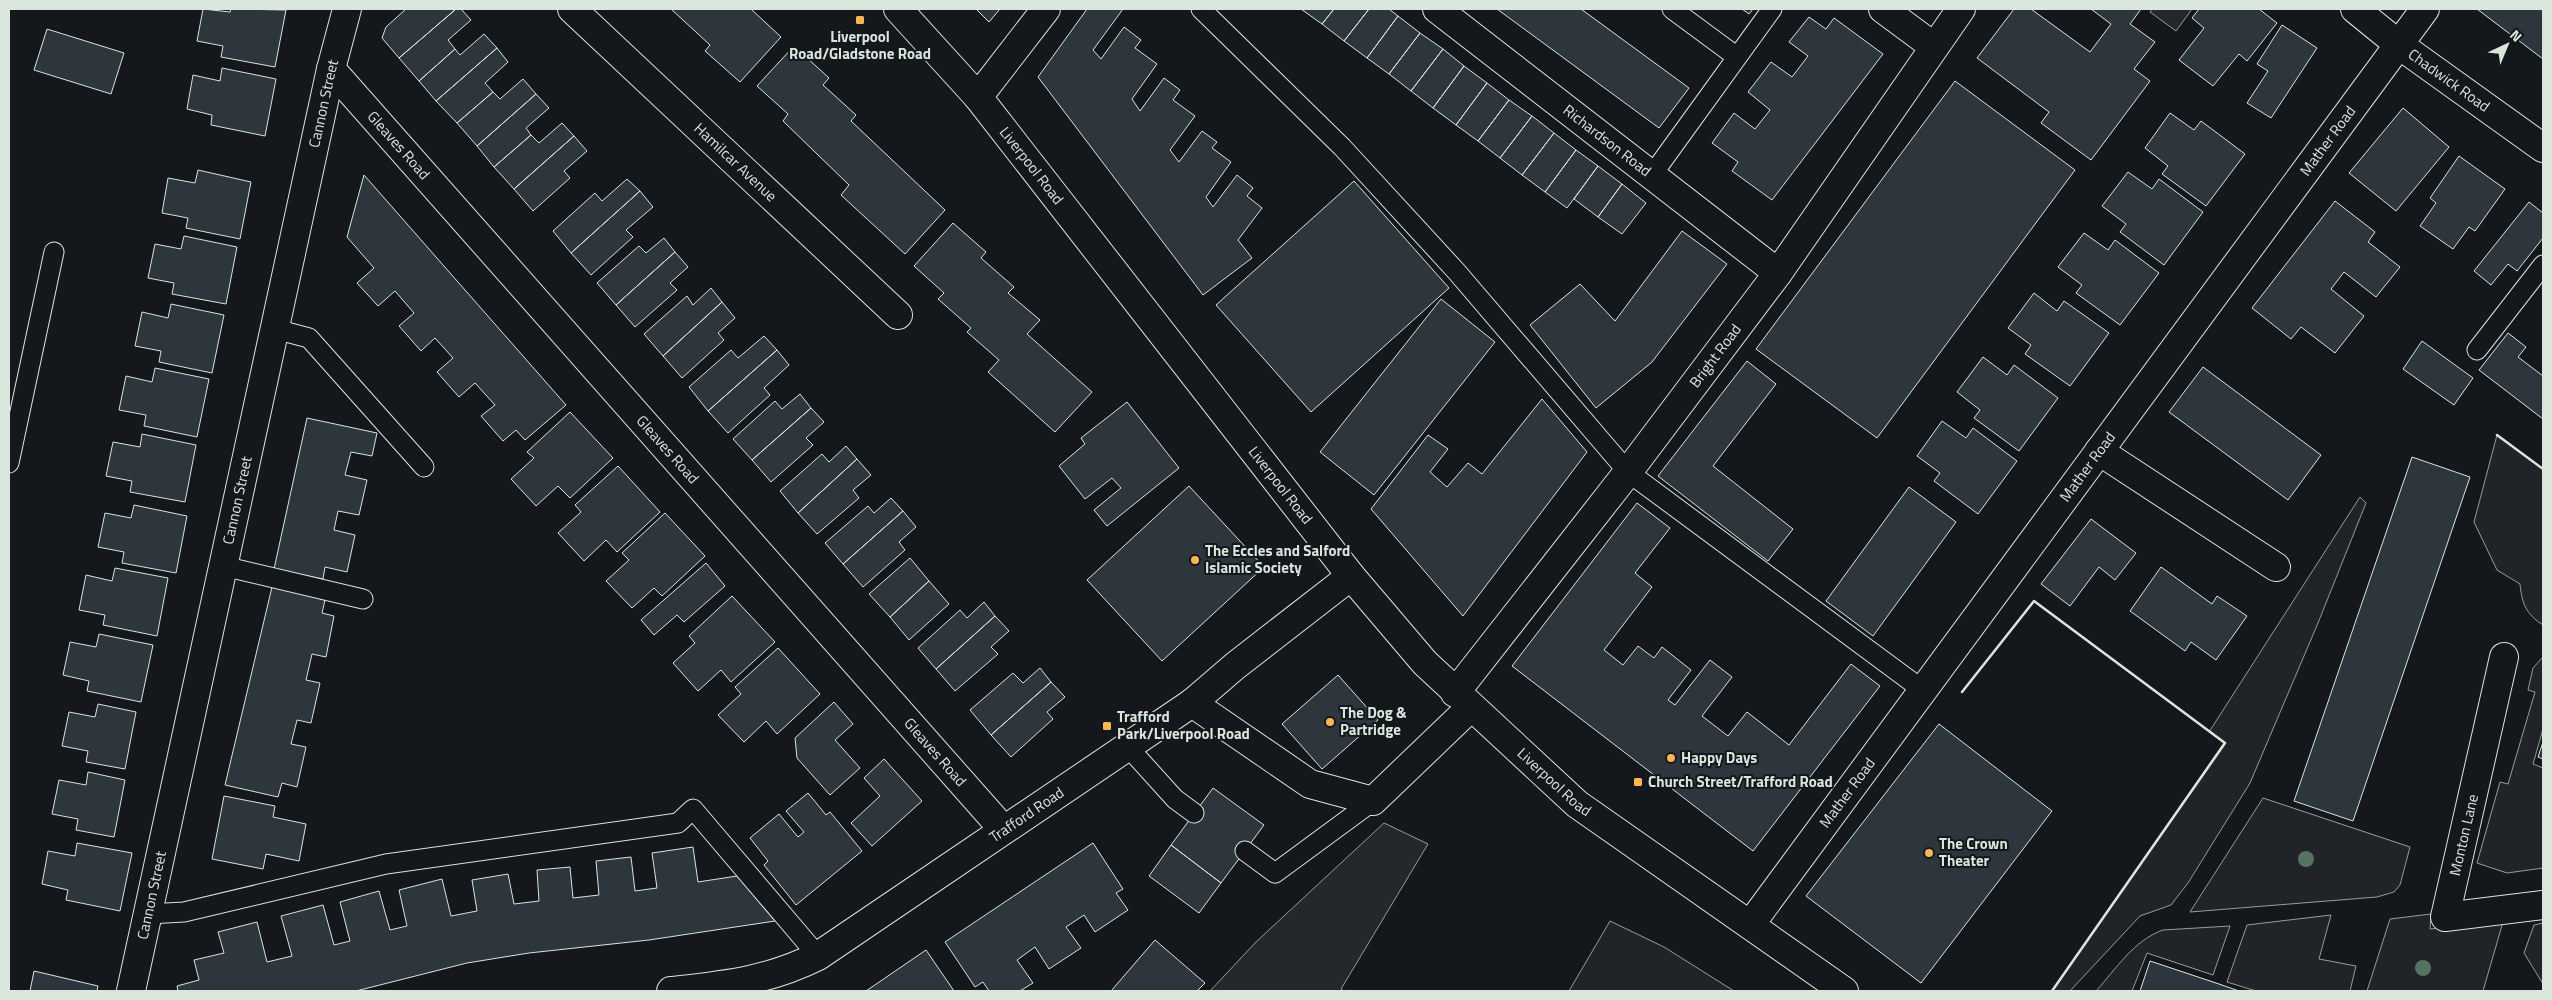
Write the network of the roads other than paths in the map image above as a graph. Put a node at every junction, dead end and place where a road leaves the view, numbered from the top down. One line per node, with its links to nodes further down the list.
1 (347, 9): 16 (street, Cannon Street)
2 (572, 9): 23 (street, Hamilcar Avenue)
3 (898, 9): 17 (street, Liverpool Road)
4 (1046, 9): 17 (street)
5 (1201, 9): 29 (lane)
6 (1437, 9): 19 (street, Richardson Road)
7 (1672, 9): 15 (lane)
8 (1772, 9): 15 (lane)
9 (1883, 9): 14 (street)
10 (1961, 9): 14 (street, Bright Road)
11 (2355, 9): 13 (street, Chadwick Road)
12 (2425, 9): 13 (street, Mather Road)
13 (2398, 44): 18 (street, Chadwick Road); 26 (street, Mather Road)
14 (1933, 46): 22 (street, Bright Road)
15 (1737, 57): 19 (lane)
16 (331, 68): 24 (street, Cannon Street); 41 (street, Gleaves Road)
17 (978, 97): 32 (street, Liverpool Road)
18 (2543, 148)
19 (1652, 175): 22 (street, Richardson Road)
20 (54, 252): 27 (lane)
21 (2543, 264): 25 (lane)
22 (1778, 273): 29 (street, Bright Road)
23 (898, 315)
24 (274, 330): 28 (lane); 30 (street, Cannon Street)
25 (2477, 350)
26 (2099, 452): 31 (street); 35 (street, Mather Road)
27 (9, 463)
28 (424, 467)
29 (1628, 472): 35 (lane); 36 (street, Bright Road)
30 (223, 566): 33 (lane); 44 (street, Cannon Street)
31 (2276, 567)
32 (1351, 576): 36 (street, Liverpool Road); 37 (street, Trafford Road)
33 (363, 599)
34 (2504, 657): 43 (street, Monton Lane)
35 (1924, 691): 45 (street, Mather Road)
36 (1463, 700): 39 (street, Bright Road); 45 (street, Liverpool Road)
37 (1192, 703): 38 (street, Trafford Road); 39 (street)
38 (1128, 747): 40 (lane); 41 (street, Trafford Road)
39 (1373, 801): 42 (lane)
40 (1194, 814)
41 (1003, 829): 46 (street, Trafford Road)
42 (1245, 851)
43 (2543, 905)
44 (148, 914): 46 (lane); 47 (street, Cannon Street)
45 (1750, 925): 49 (street, Liverpool Road)
46 (818, 956): 48 (street, Trafford Road)
47 (131, 991)
48 (671, 991)
49 (1844, 991)

